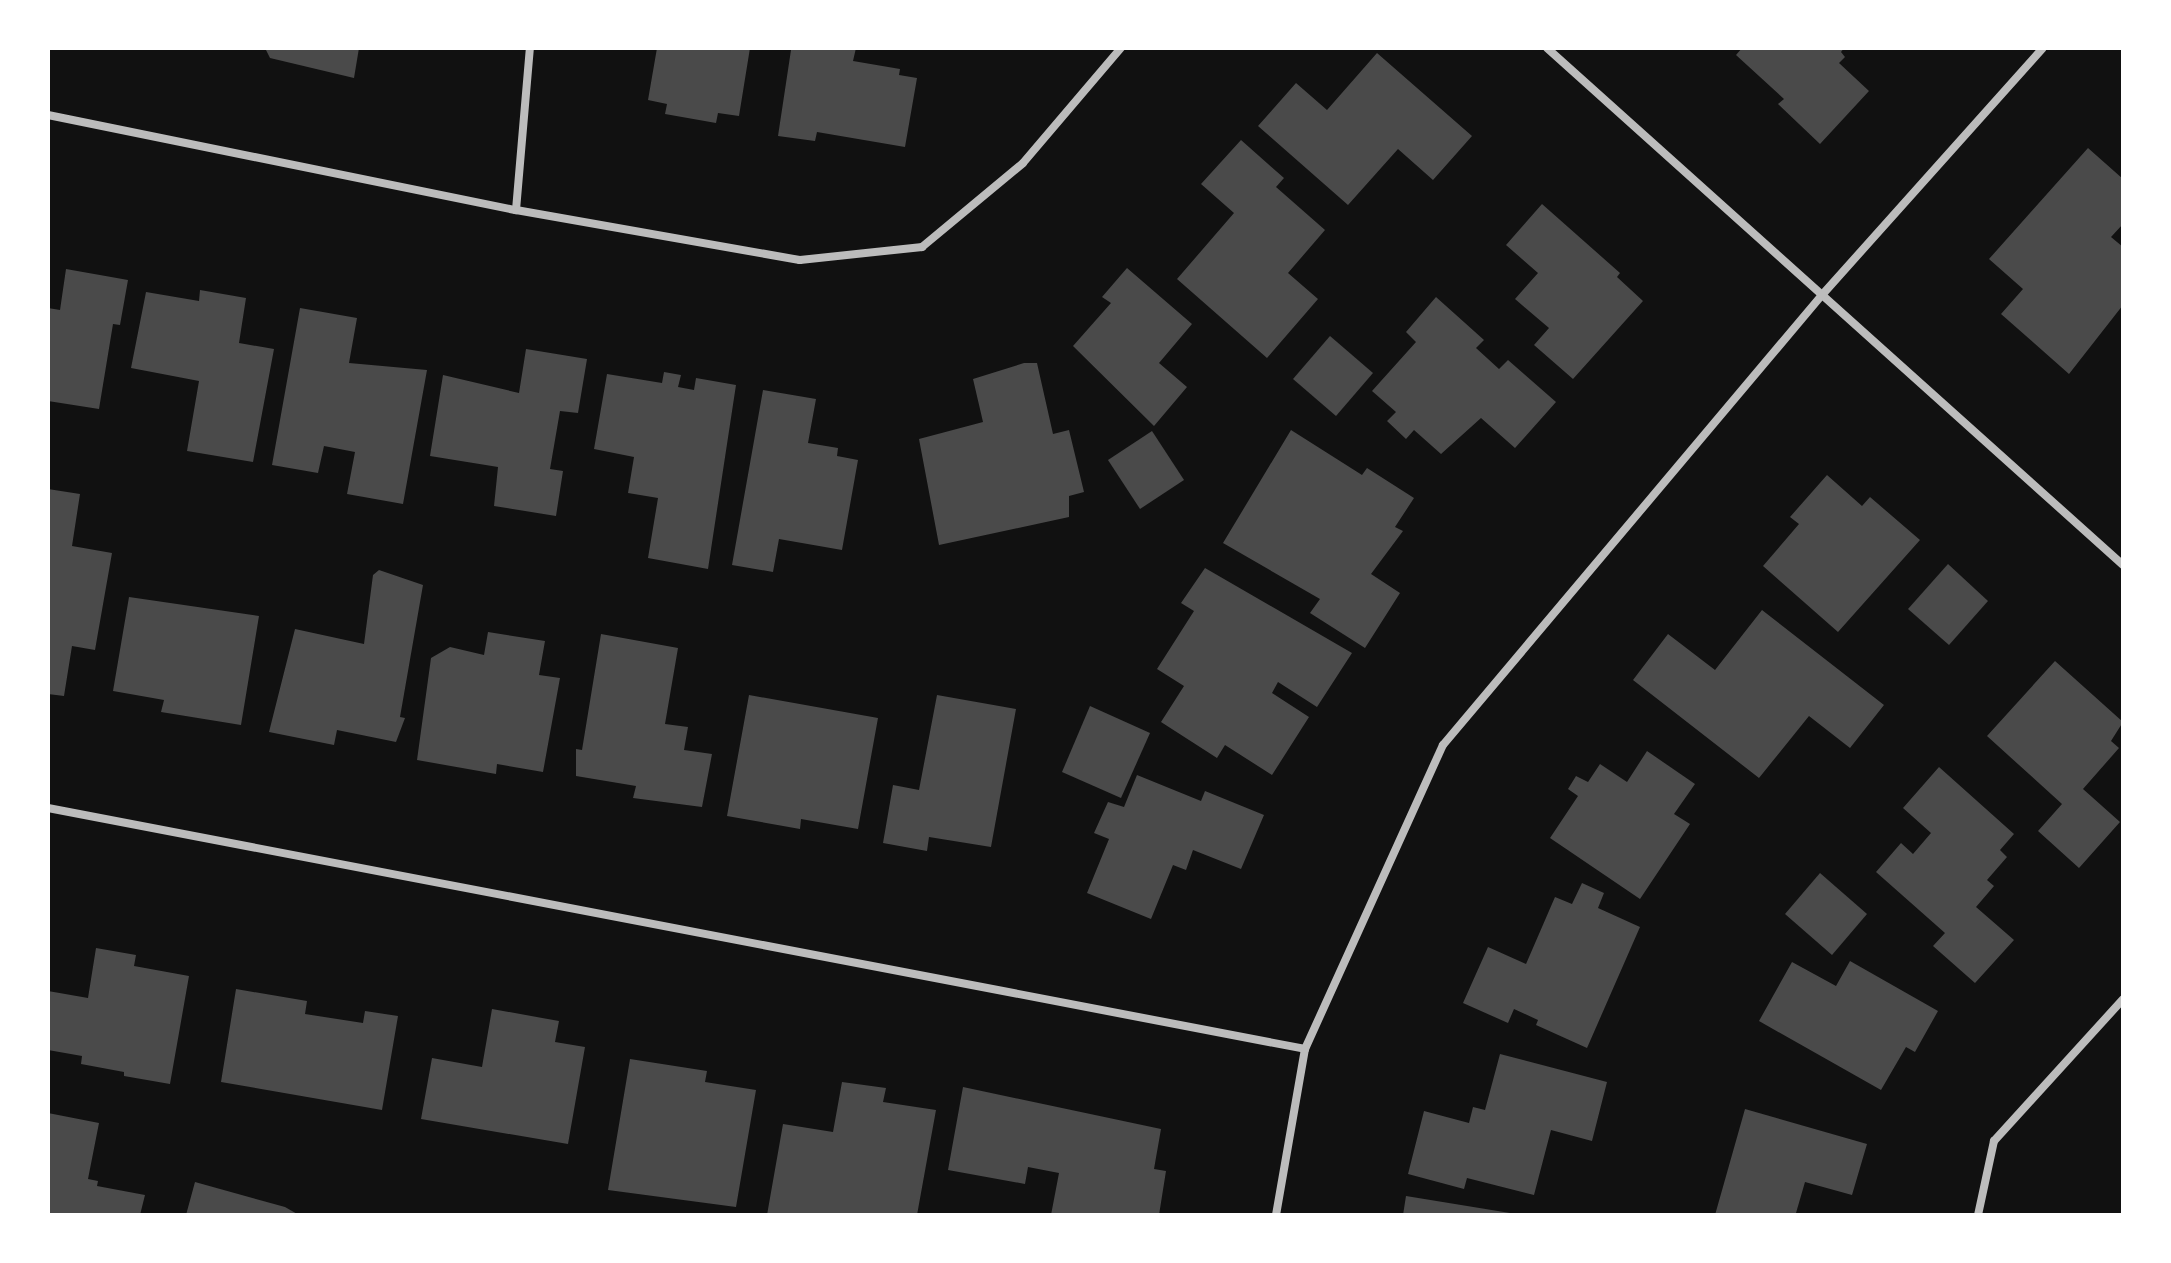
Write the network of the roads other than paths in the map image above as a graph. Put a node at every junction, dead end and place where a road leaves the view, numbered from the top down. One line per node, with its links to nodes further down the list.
1 (530, 48): 6 (street)
2 (1121, 48): 6 (street)
3 (1547, 48): 7 (street)
4 (2043, 48): 7 (street)
5 (48, 115): 6 (street)
6 (516, 210)
7 (1822, 295): 8 (street); 11 (street)
8 (2123, 565)
9 (48, 808): 11 (street)
10 (2123, 999): 13 (street)
11 (1305, 1049): 12 (street)
12 (1276, 1215)
13 (1978, 1215)

